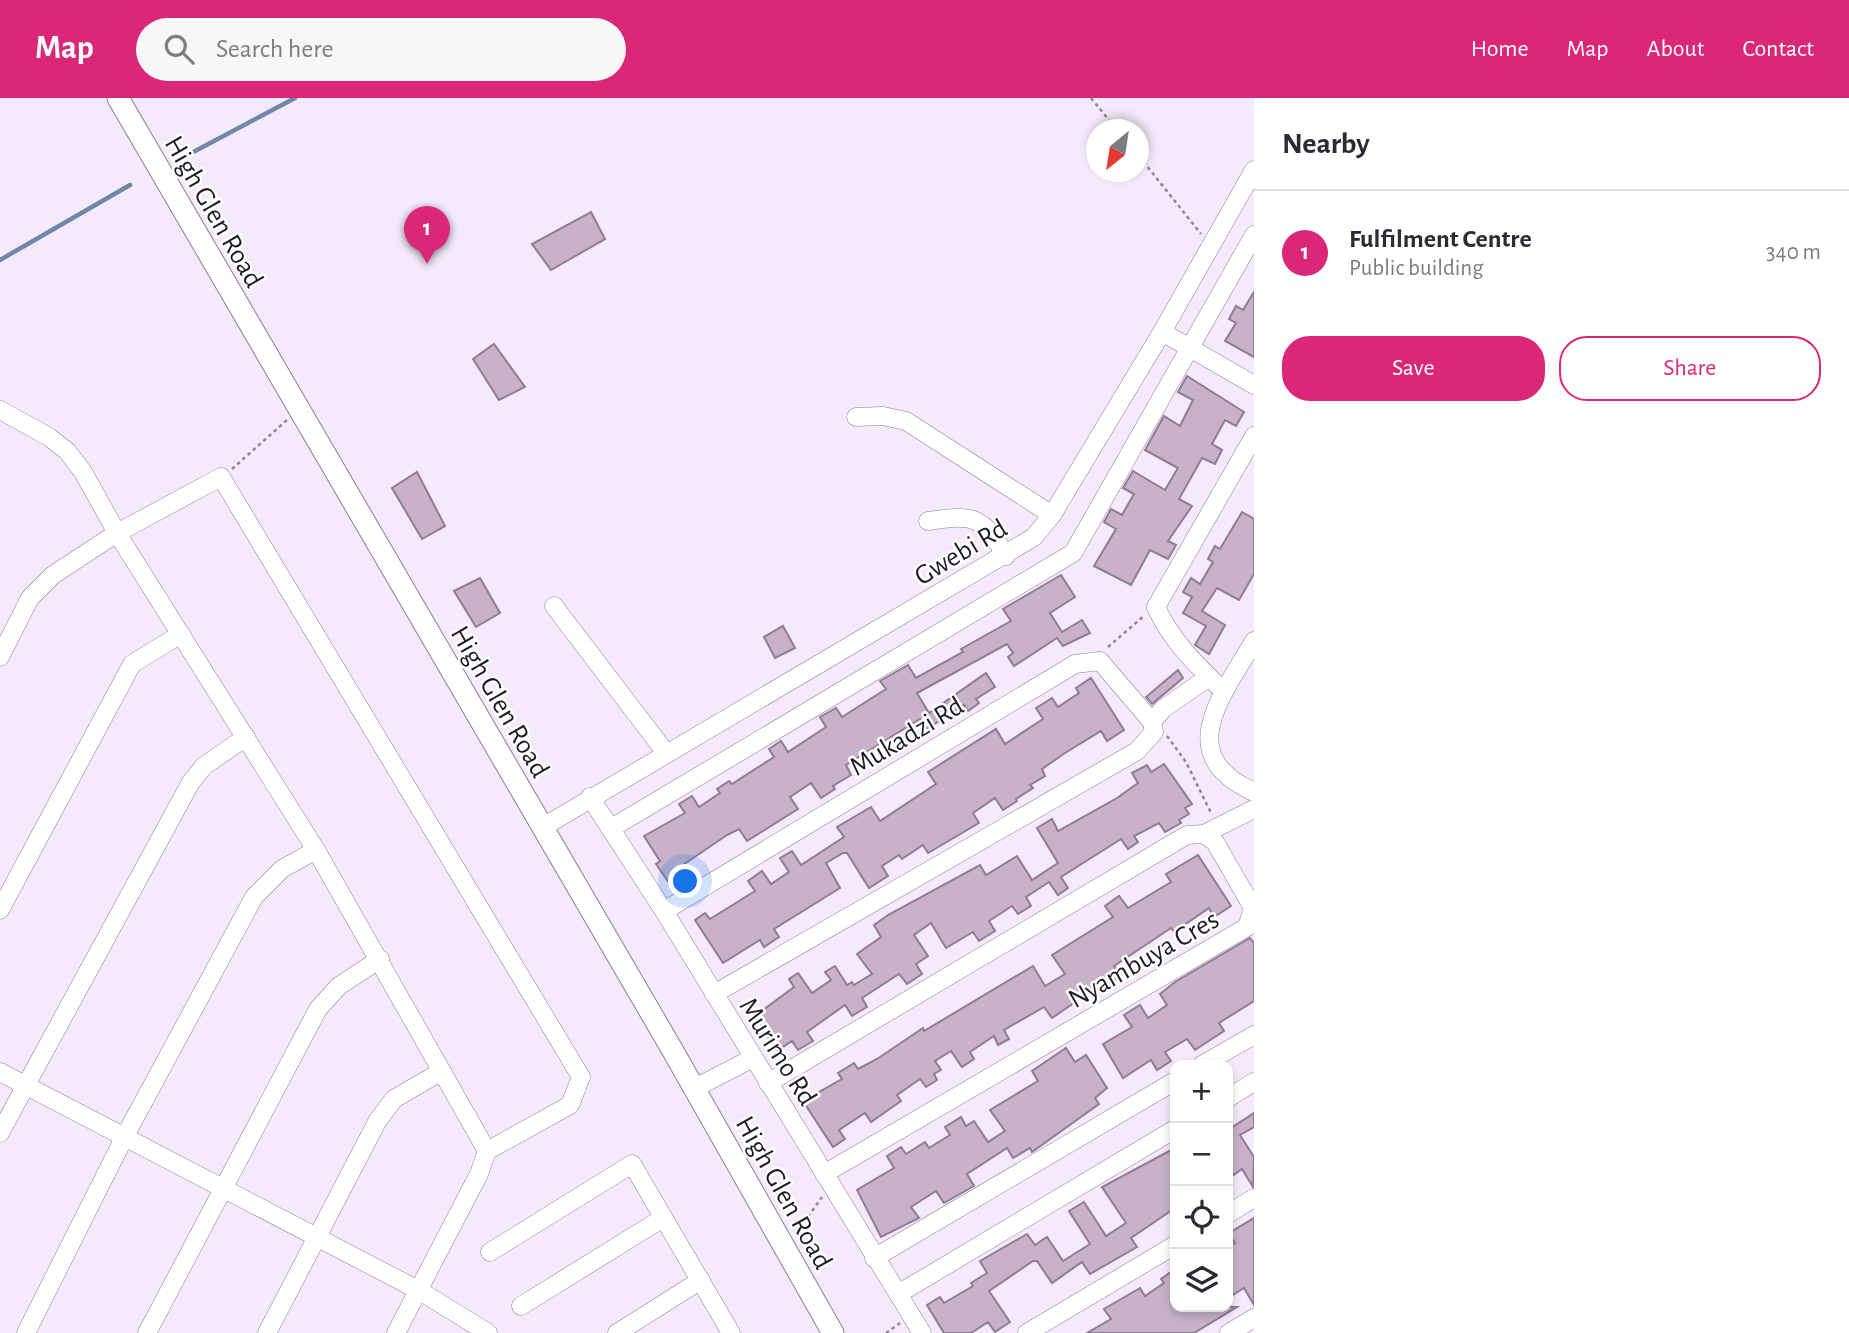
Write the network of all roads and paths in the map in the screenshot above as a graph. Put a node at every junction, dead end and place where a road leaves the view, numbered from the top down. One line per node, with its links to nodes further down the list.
1 (118, 98): 12 (main road, High Glen Road)
2 (1091, 98): 3 (path)
3 (1108, 119)
4 (1149, 169): 7 (path)
5 (1254, 170): 7 (street, Gwebi Rd)
6 (1254, 235): 9 (street)
7 (1210, 245): 8 (street, Gwebi Rd)
8 (1162, 332): 9 (street); 16 (street, Gwebi Rd)
9 (1187, 347): 10 (street); 35 (street)
10 (1254, 386)
11 (0, 410): 18 (street)
12 (298, 411): 15 (path); 34 (main road, High Glen Road)
13 (856, 417): 16 (street)
14 (1254, 436): 21 (street)
15 (220, 477): 18 (street); 56 (street)
16 (1052, 515): 19 (street, Gwebi Rd)
17 (928, 521): 19 (street)
18 (117, 533): 22 (street); 24 (street)
19 (1006, 556): 30 (street, Gwebi Rd)
20 (554, 606): 30 (street)
21 (1156, 607): 25 (path); 26 (street)
22 (181, 634): 29 (street); 38 (street)
23 (1254, 641): 27 (street)
24 (0, 657)
25 (1100, 661): 28 (street); 39 (street, Mukadzi Rd)
26 (1209, 677): 27 (street); 28 (street)
27 (1224, 692): 31 (street)
28 (1153, 727): 36 (path); 41 (street)
29 (246, 737): 37 (street); 50 (street)
30 (666, 753): 32 (street, Gwebi Rd)
31 (1254, 792)
32 (590, 797): 34 (street, Gwebi Rd); 35 (street, Murimo Rd)
33 (1254, 809): 36 (street)
34 (543, 827): 51 (main road, High Glen Road)
35 (610, 829): 39 (street, Murimo Rd)
36 (1210, 829): 48 (street); 57 (street, Nyambuya Cres)
37 (316, 850): 40 (street); 55 (street)
38 (0, 910)
39 (664, 911): 41 (street, Murimo Rd)
40 (380, 959): 45 (street); 58 (street)
41 (714, 994): 43 (street, Murimo Rd)
42 (1254, 1035): 44 (street)
43 (752, 1058): 48 (street, Murimo Rd); 51 (street)
44 (1211, 1060)
45 (442, 1071): 56 (street); 62 (street)
46 (0, 1072): 50 (street)
47 (1254, 1082): 52 (street)
48 (768, 1083): 57 (street, Murimo Rd)
49 (1170, 1084): 66 (street)
50 (25, 1085): 54 (street); 55 (street)
51 (695, 1088): 63 (main road, High Glen Road)
52 (1233, 1095)
53 (1170, 1132): 69 (street)
54 (0, 1133)
55 (125, 1136): 58 (street); 72 (street)
56 (487, 1151): 68 (street)
57 (827, 1180): 63 (path); 66 (street, Murimo Rd)
58 (222, 1188): 62 (street); 73 (street)
59 (1254, 1198): 60 (street)
60 (1233, 1211)
61 (663, 1218): 65 (street); 67 (street); 70 (street)
62 (317, 1237): 68 (street); 74 (street)
63 (784, 1247): 79 (main road, High Glen Road)
64 (1170, 1248): 81 (street)
65 (490, 1252)
66 (874, 1258): 69 (street, Murimo Rd)
67 (701, 1280): 77 (street); 78 (street)
68 (420, 1290): 75 (street); 76 (street)
69 (898, 1294): 80 (street, Murimo Rd)
70 (521, 1306)
71 (1254, 1318): 82 (street)
72 (26, 1333)
73 (146, 1333)
74 (267, 1333)
75 (396, 1333)
76 (488, 1333)
77 (617, 1333)
78 (731, 1333)
79 (833, 1333)
80 (922, 1333)
81 (1027, 1333)
82 (1229, 1333)

